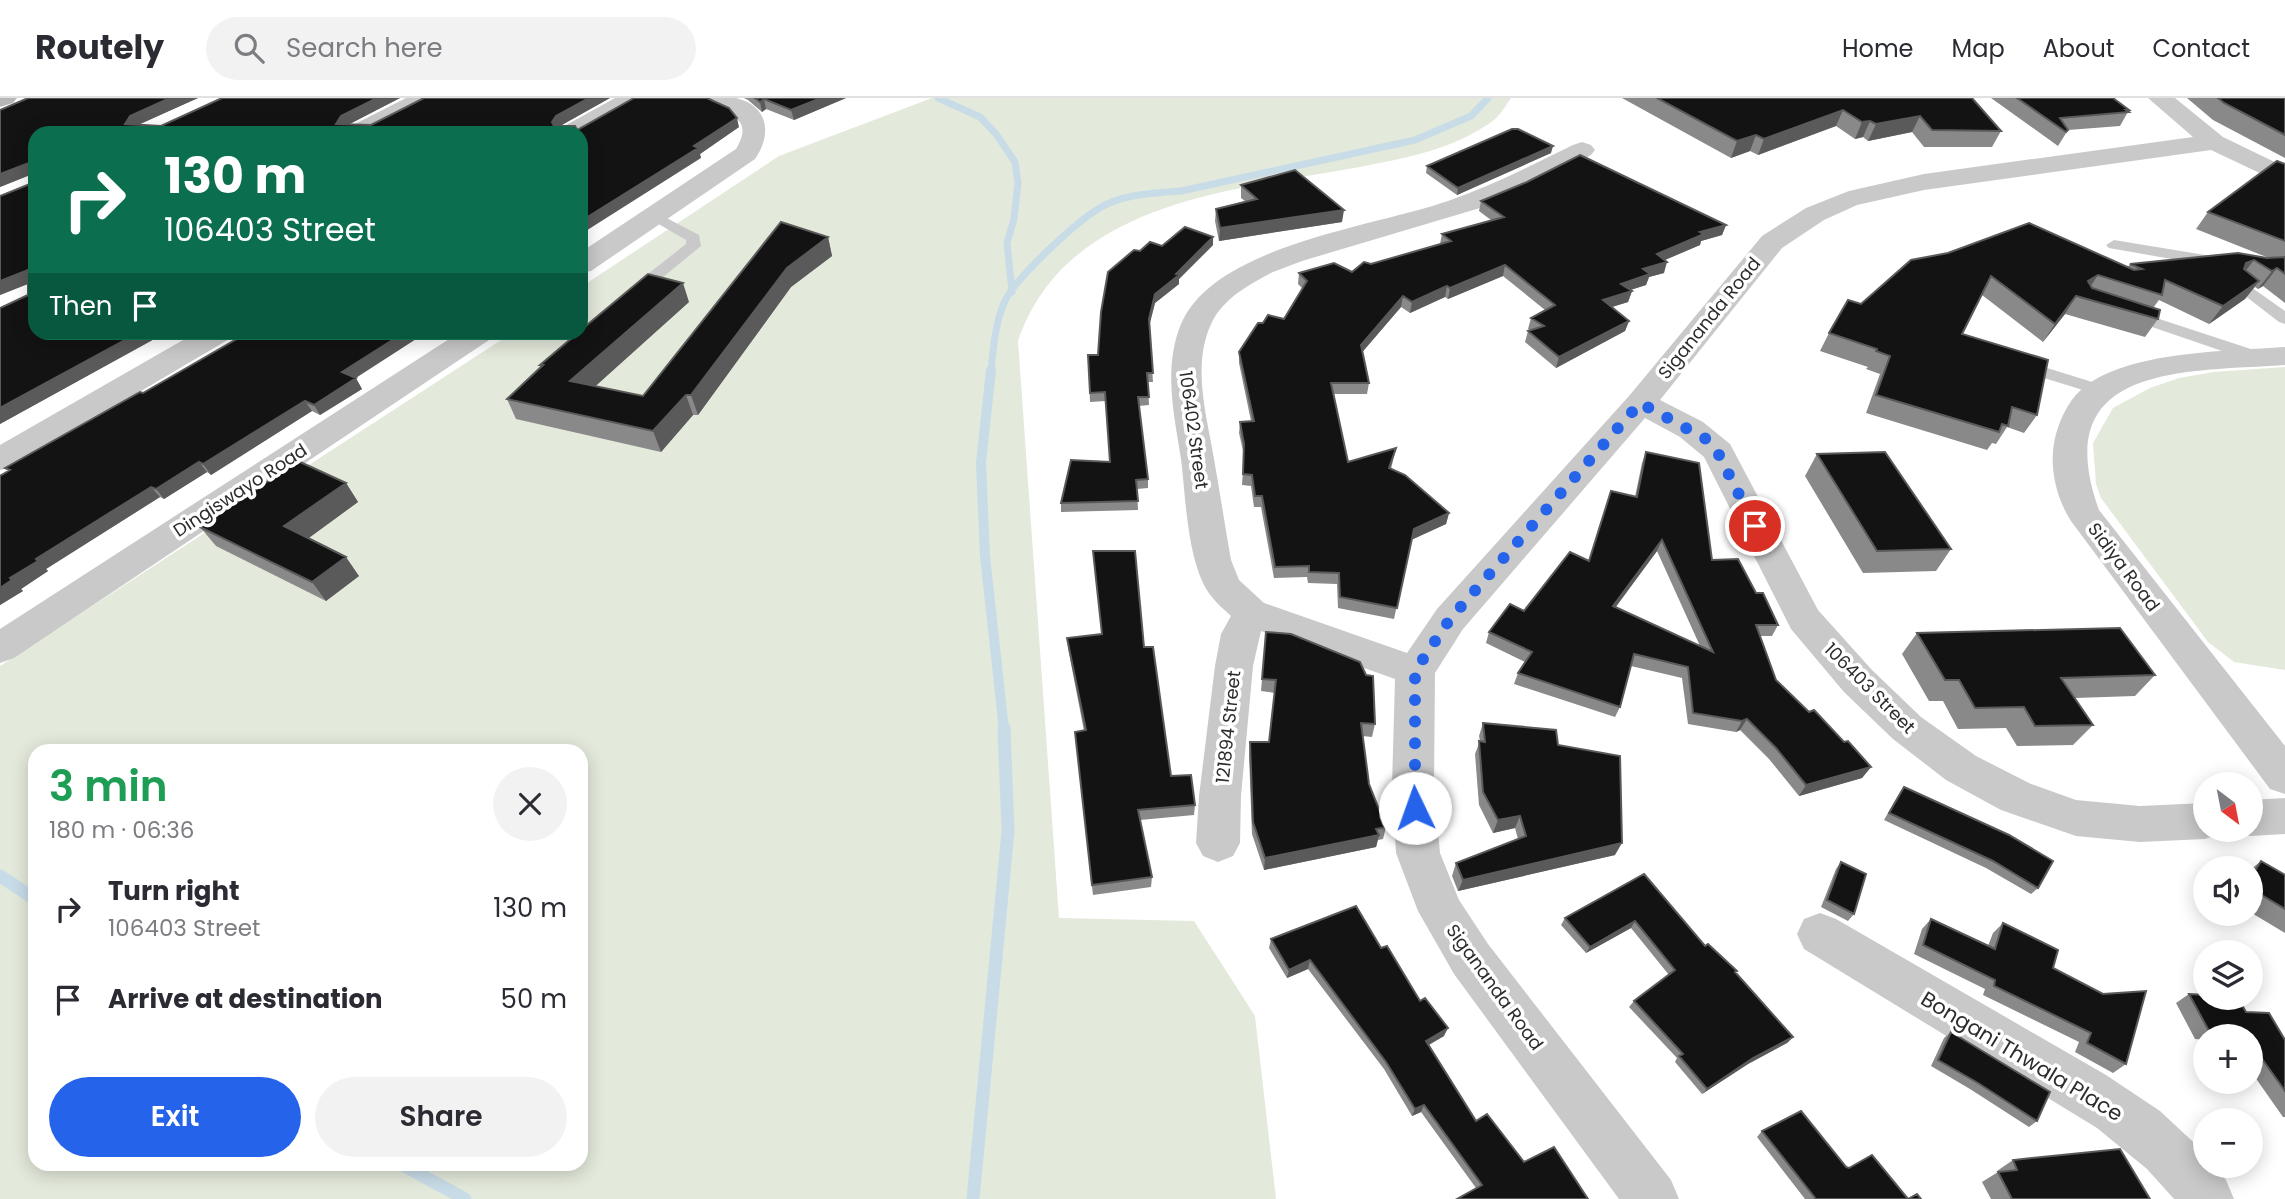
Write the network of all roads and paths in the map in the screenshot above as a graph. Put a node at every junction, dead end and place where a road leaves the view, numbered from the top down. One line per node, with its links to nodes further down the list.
1 (5, 98): 6 (main road)
2 (424, 98): 7 (street)
3 (632, 98): 8 (street)
4 (714, 98): 12 (street)
5 (2160, 98): 9 (street)
6 (0, 100)
7 (370, 126)
8 (582, 126)
9 (2214, 142): 11 (street); 25 (street, Sigananda Road)
10 (1582, 150): 27 (street, 106402 Street)
11 (2285, 177)
12 (655, 216): 14 (street); 17 (lane)
13 (2114, 245): 15 (lane)
14 (588, 260)
15 (2227, 264)
16 (2241, 285): 19 (lane)
17 (619, 306)
18 (2112, 309): 22 (lane)
19 (2285, 319)
20 (206, 340): 26 (street)
21 (469, 340): 28 (street, Dingiswayo Road)
22 (2273, 357): 24 (street)
23 (1999, 358): 24 (lane)
24 (2099, 390): 30 (street, Sidiya Road)
25 (1640, 403): 29 (street, Sigananda Road); 33 (street, 106403 Street)
26 (0, 459)
27 (1251, 613): 29 (street, 106402 Street); 34 (street, 121894 Street)
28 (0, 648)
29 (1415, 671): 36 (street, Sigananda Road)
30 (2285, 777)
31 (2285, 816): 32 (street)
32 (2263, 817)
33 (2193, 822)
34 (1218, 843)
35 (1820, 934): 37 (street, Bongani Thwala Place)
36 (1652, 1199)
37 (2207, 1199)

